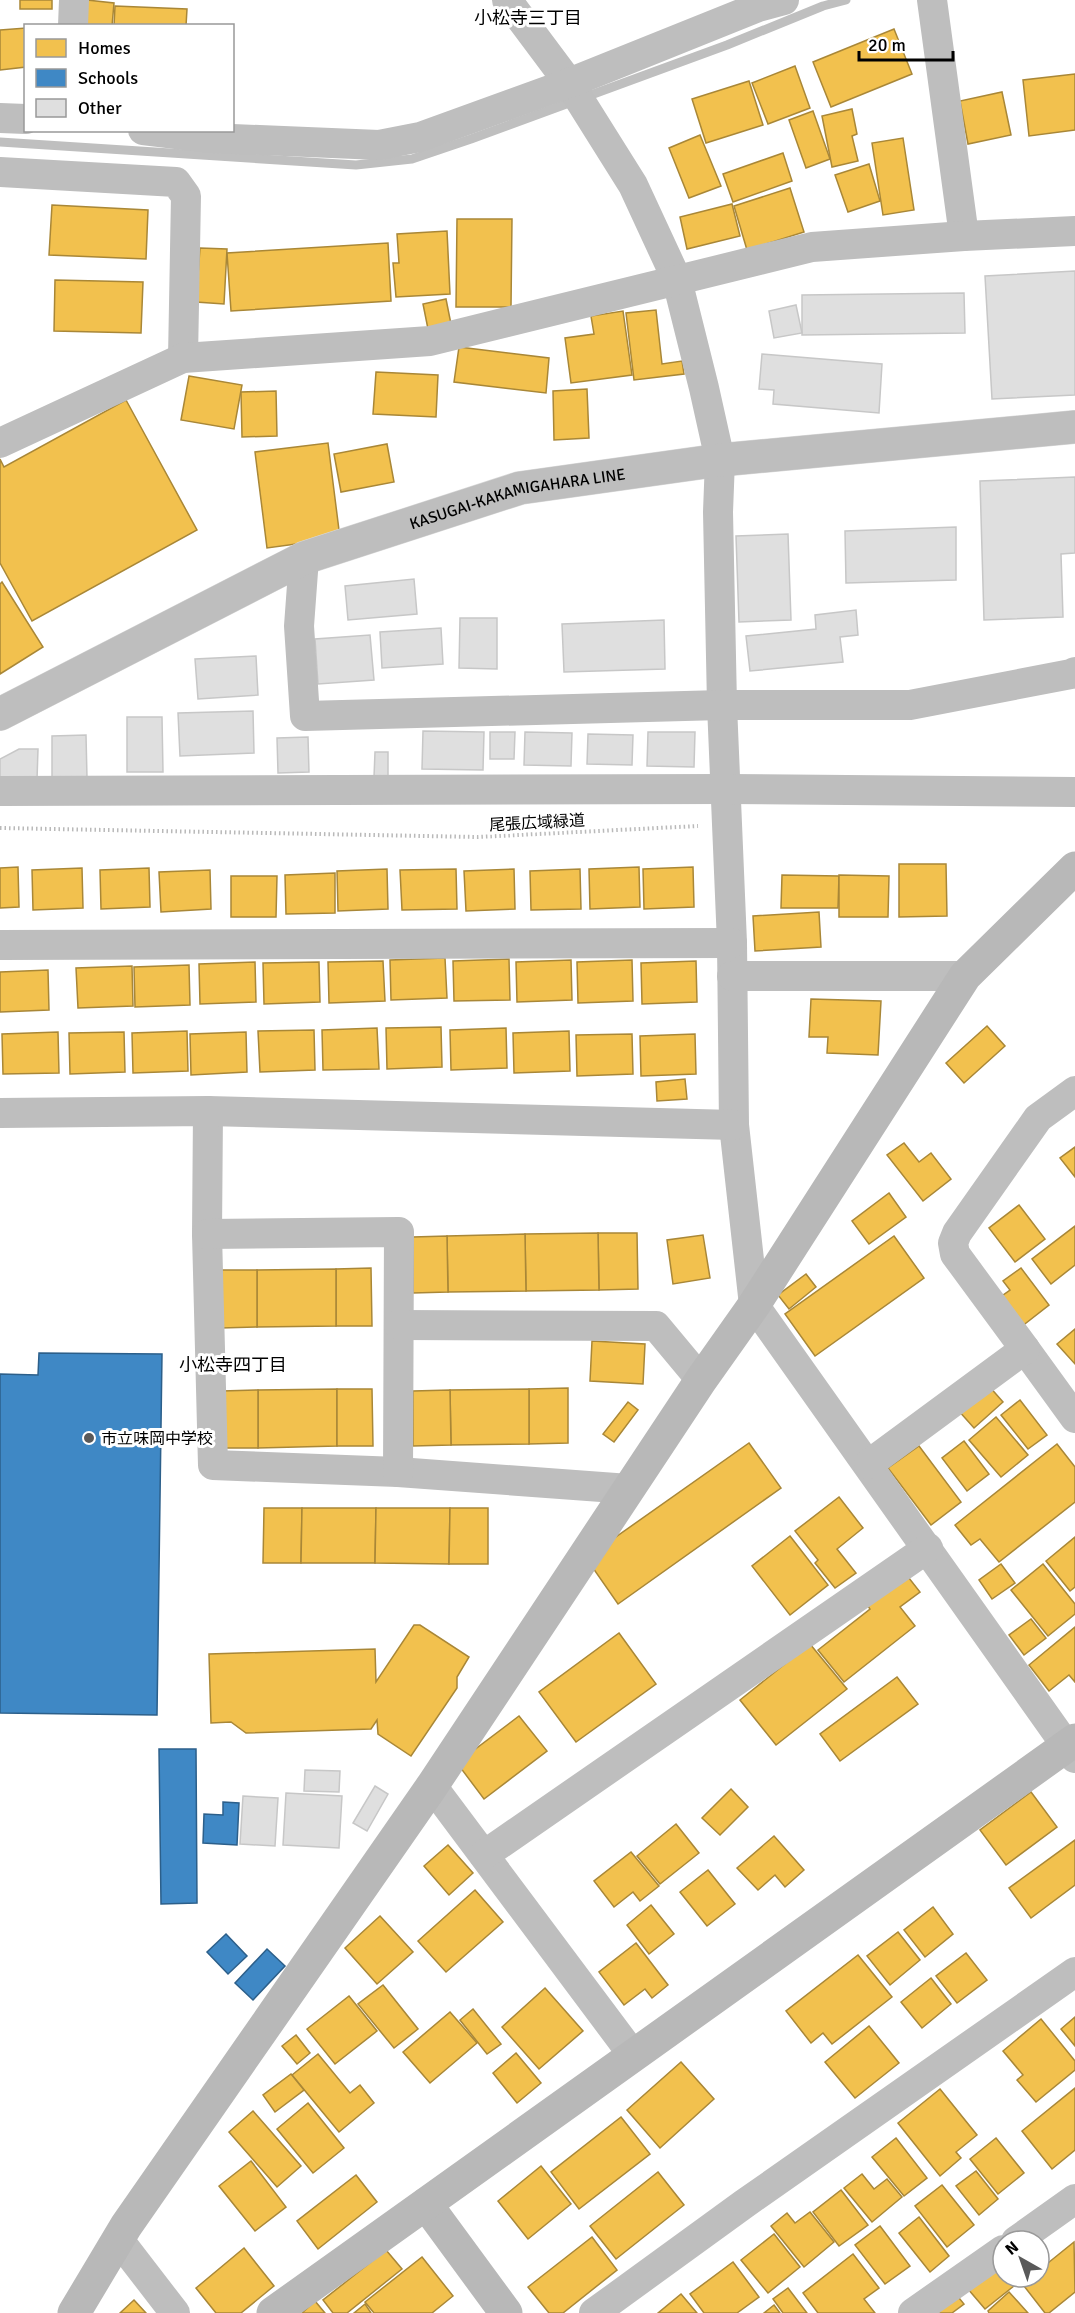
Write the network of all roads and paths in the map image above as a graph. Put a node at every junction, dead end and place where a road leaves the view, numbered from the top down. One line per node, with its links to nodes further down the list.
1 (74, 0): 5 (street)
2 (507, 0): 6 (street)
3 (784, 0): 6 (street)
4 (932, 0): 12 (street)
5 (73, 24)
6 (569, 83): 9 (street); 13 (street)
7 (0, 118): 8 (street)
8 (24, 119)
9 (160, 132)
10 (0, 172): 14 (street)
11 (1075, 231): 12 (street)
12 (964, 236): 13 (street)
13 (677, 280): 14 (street); 17 (street)
14 (183, 357): 16 (street)
15 (1075, 427): 17 (main road, KASUGAI-KAKAMIGAHARA LINE)
16 (0, 443)
17 (720, 460): 18 (main road, KASUGAI-KAKAMIGAHARA LINE); 20 (street)
18 (304, 558): 20 (street); 21 (main road, KASUGAI-KAKAMIGAHARA LINE)
19 (1075, 672): 20 (street)
20 (722, 705): 22 (street)
21 (0, 714)
22 (726, 789): 23 (street); 24 (street); 25 (street)
23 (0, 791)
24 (1075, 792)
25 (726, 824): 26 (path, 尾張広域緑道); 28 (street)
26 (0, 828)
27 (1075, 868): 31 (street)
28 (732, 943): 29 (street); 30 (street)
29 (0, 945)
30 (732, 976): 31 (street); 35 (street)
31 (965, 976): 37 (street)
32 (1075, 1091): 39 (street)
33 (208, 1111): 34 (street); 35 (street); 36 (street)
34 (0, 1113)
35 (734, 1125): 37 (street)
36 (207, 1234): 38 (street); 43 (street)
37 (754, 1305): 40 (street); 42 (street)
38 (399, 1325): 40 (street); 43 (street)
39 (1025, 1349): 41 (street); 42 (street)
40 (701, 1380): 44 (street)
41 (1075, 1418)
42 (869, 1464): 45 (street)
43 (398, 1472): 44 (street)
44 (629, 1489): 47 (street)
45 (928, 1548): 46 (street); 48 (street)
46 (1072, 1748): 50 (street)
47 (432, 1786): 48 (street); 54 (street)
48 (484, 1855): 50 (street)
49 (1075, 1972): 60 (street)
50 (633, 2055): 52 (street)
51 (1075, 2199): 53 (street)
52 (426, 2204): 58 (street); 59 (street)
53 (1033, 2229)
54 (118, 2239): 56 (street); 57 (street)
55 (991, 2258): 61 (street)
56 (74, 2313)
57 (175, 2313)
58 (273, 2313)
59 (506, 2313)
60 (594, 2313)
61 (913, 2313)

